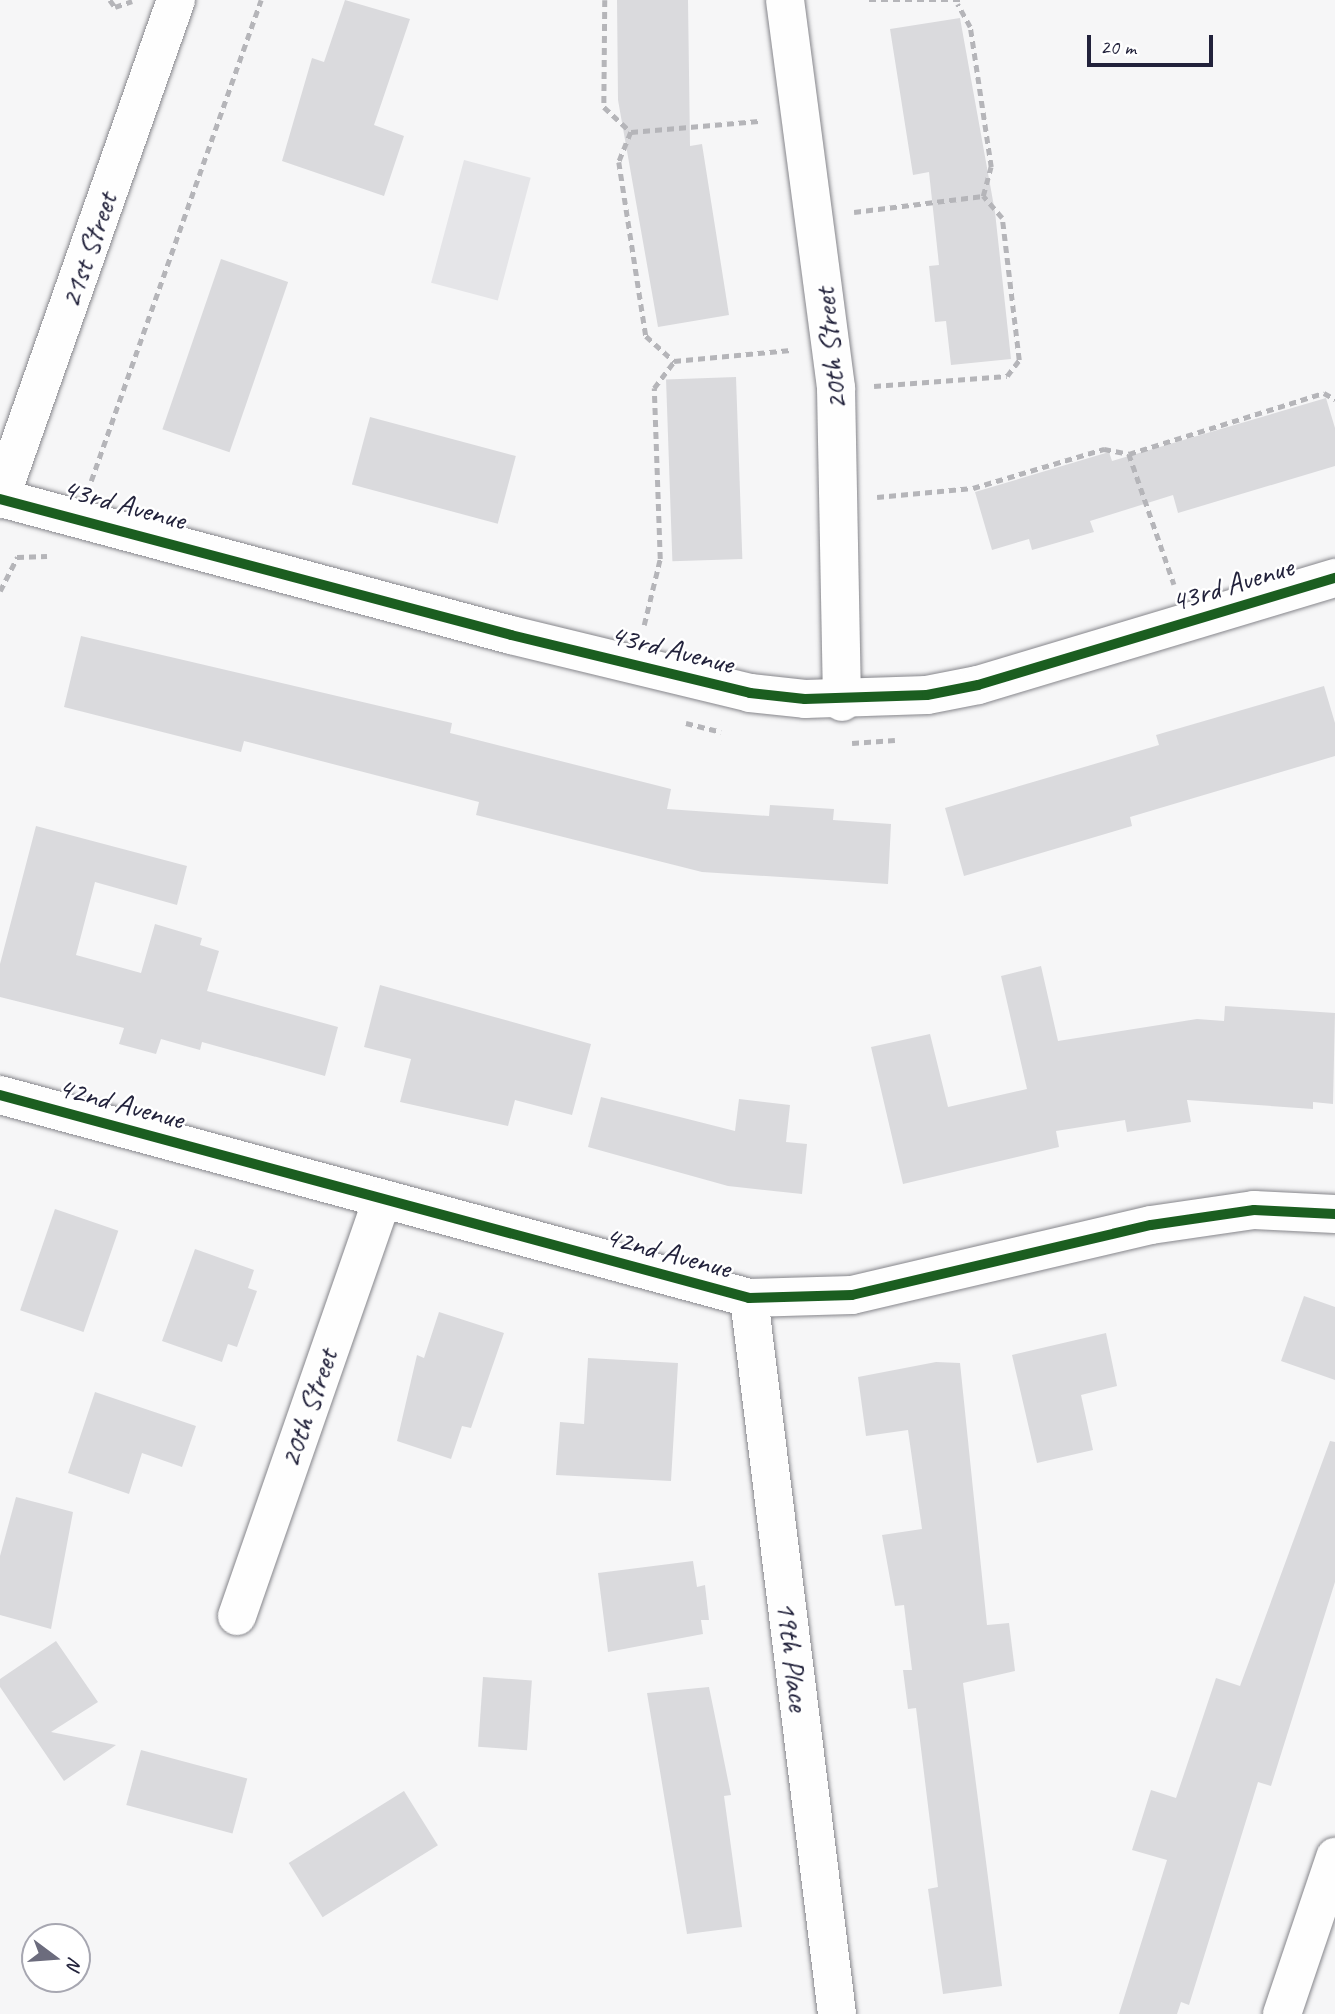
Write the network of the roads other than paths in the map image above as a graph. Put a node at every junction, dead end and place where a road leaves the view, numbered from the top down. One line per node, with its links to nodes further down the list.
1 (176, 0): 3 (street, 21st Street)
2 (785, 0): 5 (street, 20th Street)
3 (0, 498): 5 (street, 43rd Avenue)
4 (1335, 578): 5 (street, 43rd Avenue)
5 (842, 702)
6 (0, 1095): 7 (street, 42nd Avenue)
7 (381, 1202): 9 (street, 42nd Avenue); 10 (street, 20th Street)
8 (1335, 1214): 9 (street, 42nd Avenue)
9 (749, 1298): 12 (street, 19th Place)
10 (237, 1616)
11 (1335, 1857): 13 (street)
12 (837, 2014)
13 (1282, 2014)

